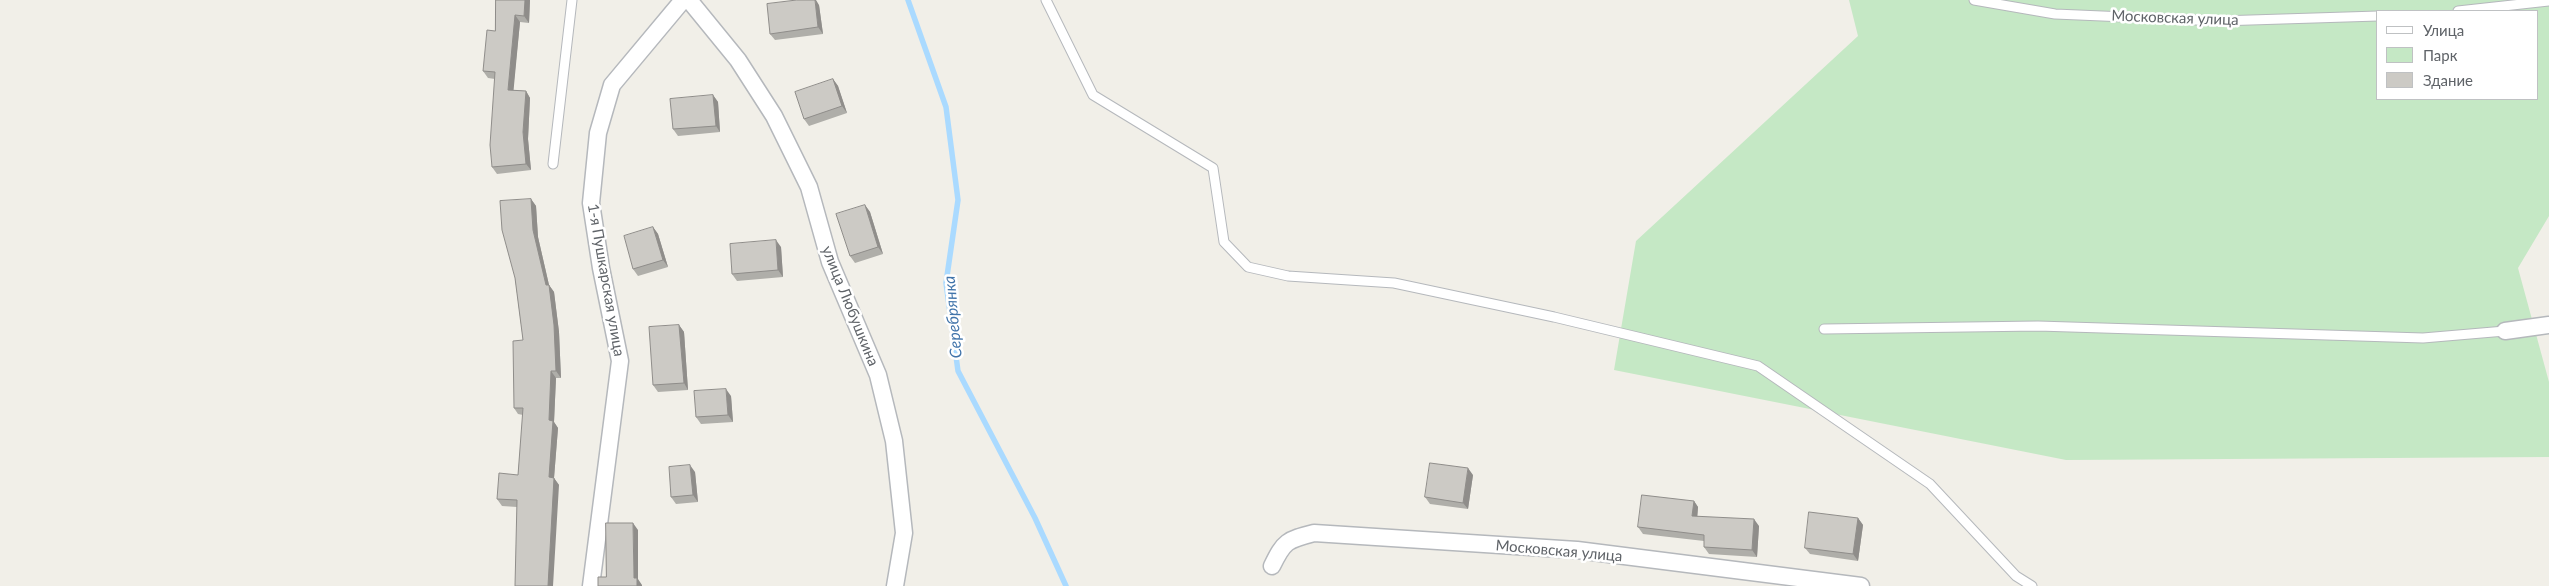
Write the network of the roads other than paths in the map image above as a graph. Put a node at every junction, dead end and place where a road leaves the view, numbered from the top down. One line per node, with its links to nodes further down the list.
1 (572, 0): 9 (lane)
2 (683, 0): 14 (street, 1-я Пушкарская улица)
3 (689, 0): 15 (street, улица Любушкина)
4 (1046, 0): 17 (lane)
5 (1974, 0): 8 (lane, Московская улица)
6 (2549, 1): 7 (lane)
7 (2467, 10)
8 (2376, 16)
9 (554, 164)
10 (2549, 325): 12 (street)
11 (1824, 329): 12 (lane)
12 (2505, 331)
13 (1272, 566): 16 (street, Московская улица)
14 (592, 586)
15 (895, 586)
16 (1861, 586)
17 (2032, 586)

